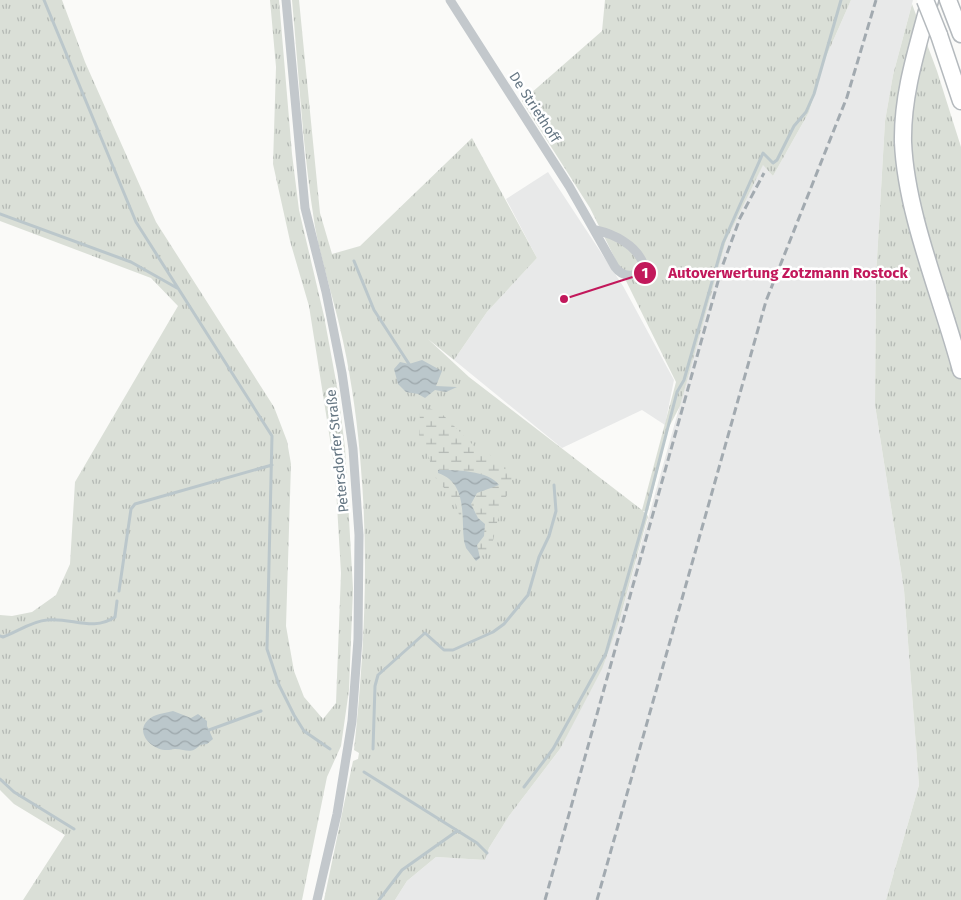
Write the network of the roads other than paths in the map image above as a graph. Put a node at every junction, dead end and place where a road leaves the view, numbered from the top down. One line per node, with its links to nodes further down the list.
1 (286, 0): 10 (street, Petersdorfer Straße)
2 (450, 0): 8 (street, De Striethoff)
3 (925, 0): 7 (highway, bridge)
4 (930, 0): 9 (highway)
5 (950, 4): 6 (highway)
6 (961, 34)
7 (961, 101)
8 (596, 230): 8 (street, De Striethoff)
9 (961, 370)
10 (317, 900)

